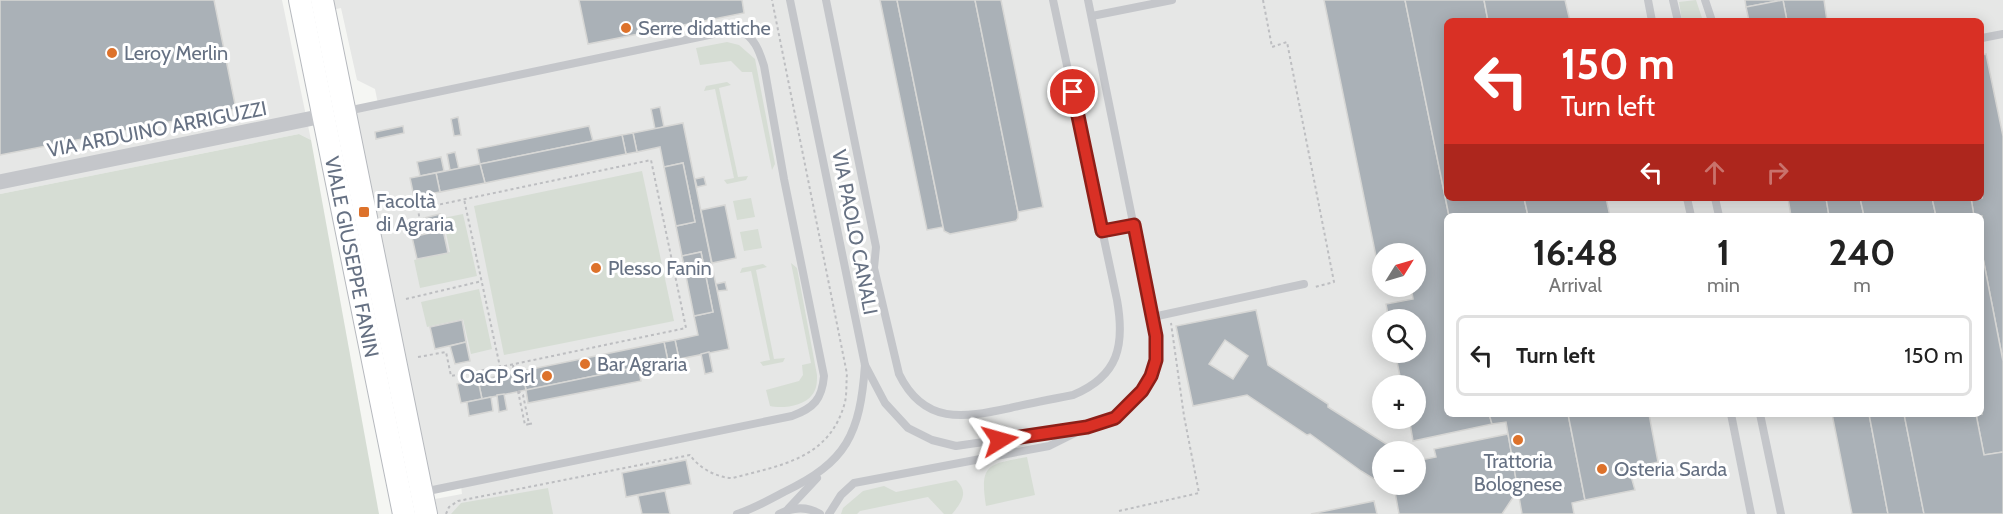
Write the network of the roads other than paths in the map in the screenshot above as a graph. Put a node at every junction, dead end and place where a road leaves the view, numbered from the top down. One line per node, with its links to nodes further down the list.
1 (300, 0): 17 (main road, VIALE GIUSEPPE FANIN)
2 (322, 0): 17 (main road, VIALE GIUSEPPE FANIN)
3 (790, 0): 23 (lane, VIA PAOLO CANALI)
4 (826, 0): 20 (lane)
5 (1053, 0): 20 (lane)
6 (1088, 0): 11 (lane)
7 (1172, 0): 11 (lane)
8 (1647, 0): 12 (lane)
9 (1673, 0): 13 (lane)
10 (1704, 0): 14 (lane)
11 (1092, 16): 19 (lane)
12 (1651, 18)
13 (1677, 18)
14 (1711, 18)
15 (2003, 34): 16 (lane)
16 (1984, 38)
17 (334, 114): 18 (street, VIA ARDUINO ARRIGUZZI); 28 (main road, VIALE GIUSEPPE FANIN); 28 (lane)
18 (0, 182)
19 (1134, 225): 20 (lane); 22 (lane)
20 (1102, 231)
21 (1307, 286): 22 (lane)
22 (1153, 317): 26 (lane)
23 (865, 366): 26 (lane); 27 (lane, VIA PAOLO CANALI)
24 (1732, 417): 35 (lane)
25 (1761, 417): 36 (lane)
26 (1087, 427): 34 (lane)
27 (830, 464): 29 (lane, VIA PAOLO CANALI); 31 (lane, VIA PAOLO CANALI)
28 (409, 501): 30 (main road, VIALE GIUSEPPE FANIN)
29 (788, 509): 32 (lane, VIA PAOLO CANALI); 33 (lane)
30 (426, 514)
31 (737, 514)
32 (779, 514)
33 (820, 514)
34 (828, 514)
35 (1751, 514)
36 (1781, 514)

